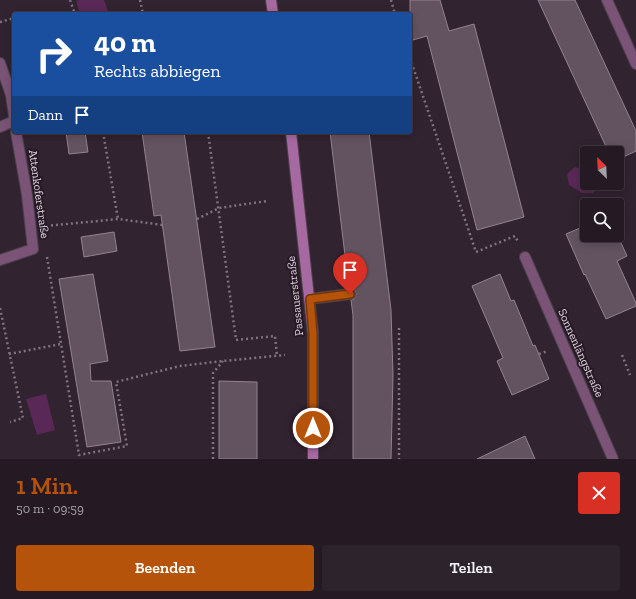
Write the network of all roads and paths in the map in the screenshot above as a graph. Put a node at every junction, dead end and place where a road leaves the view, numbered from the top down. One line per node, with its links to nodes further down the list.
1 (70, 0): 6 (path)
2 (140, 0): 7 (path)
3 (271, 0): 8 (street)
4 (391, 0): 9 (path)
5 (607, 0): 14 (street)
6 (74, 12)
7 (143, 12)
8 (273, 12)
9 (394, 12)
10 (12, 19): 11 (path)
11 (0, 22)
12 (0, 63): 15 (street)
13 (412, 64): 29 (path)
14 (636, 64)
15 (12, 102)
16 (12, 122): 17 (street)
17 (0, 127)
18 (16, 134): 27 (street, Attenkoferstraße)
19 (103, 134): 24 (path)
20 (208, 134): 23 (path)
21 (291, 134): 32 (street, Passauerstraße)
22 (267, 201): 23 (path)
23 (219, 208): 25 (path); 39 (path)
24 (118, 219): 26 (path); 27 (path)
25 (197, 219)
26 (163, 225)
27 (31, 228): 28 (street, Attenkoferstraße)
28 (33, 249): 30 (street, Attenkoferstraße); 35 (path)
29 (525, 257): 46 (street, Sonnenlängstraße)
30 (0, 260)
31 (350, 294): 32 (street)
32 (310, 299): 44 (street, Passauerstraße)
33 (0, 308): 36 (path)
34 (399, 328): 45 (path)
35 (61, 344): 36 (path); 40 (path)
36 (10, 354): 42 (path)
37 (285, 355): 39 (path)
38 (622, 355): 41 (path)
39 (277, 356): 40 (path)
40 (222, 361): 43 (path)
41 (630, 375)
42 (10, 422)
43 (213, 459)
44 (313, 459)
45 (399, 459)
46 (613, 459)

